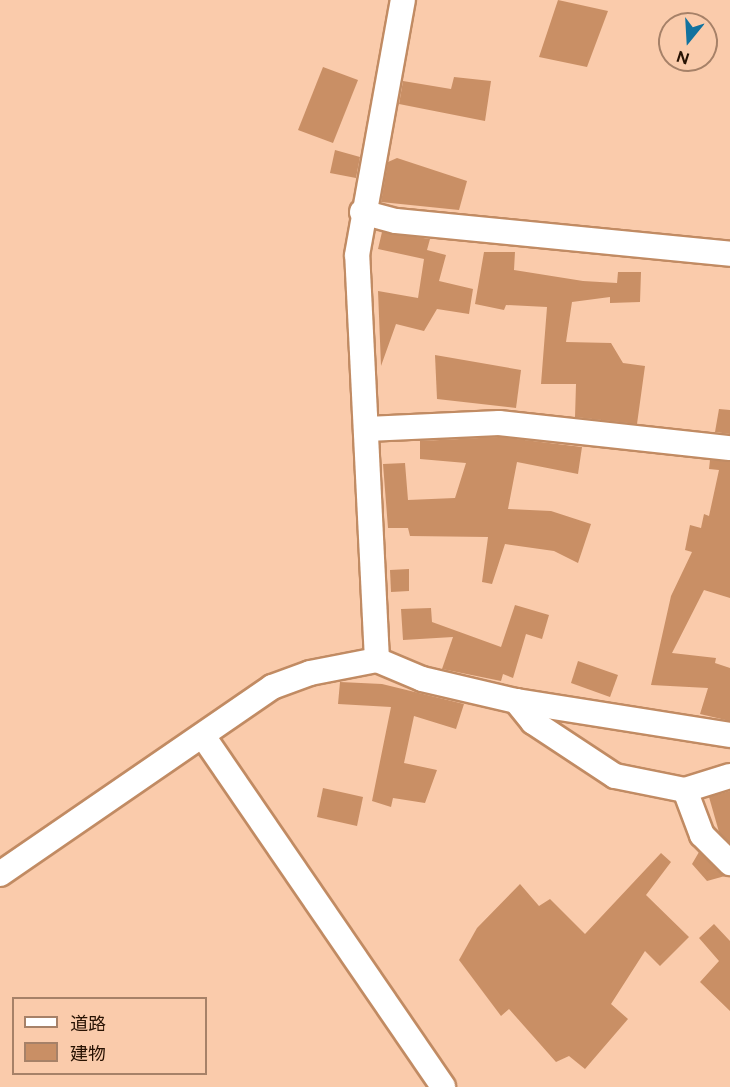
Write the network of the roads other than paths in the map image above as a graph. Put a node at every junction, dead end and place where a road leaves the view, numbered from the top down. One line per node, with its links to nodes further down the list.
1 (403, 0): 2 (street)
2 (362, 212): 3 (street); 4 (street)
3 (730, 254)
4 (366, 429): 5 (street); 6 (street)
5 (730, 448)
6 (377, 660): 7 (street); 9 (street)
7 (516, 702): 8 (street); 11 (street)
8 (730, 735)
9 (203, 736): 13 (street); 14 (street)
10 (730, 776): 11 (street)
11 (685, 790): 12 (street)
12 (730, 863)
13 (0, 874)
14 (443, 1087)

